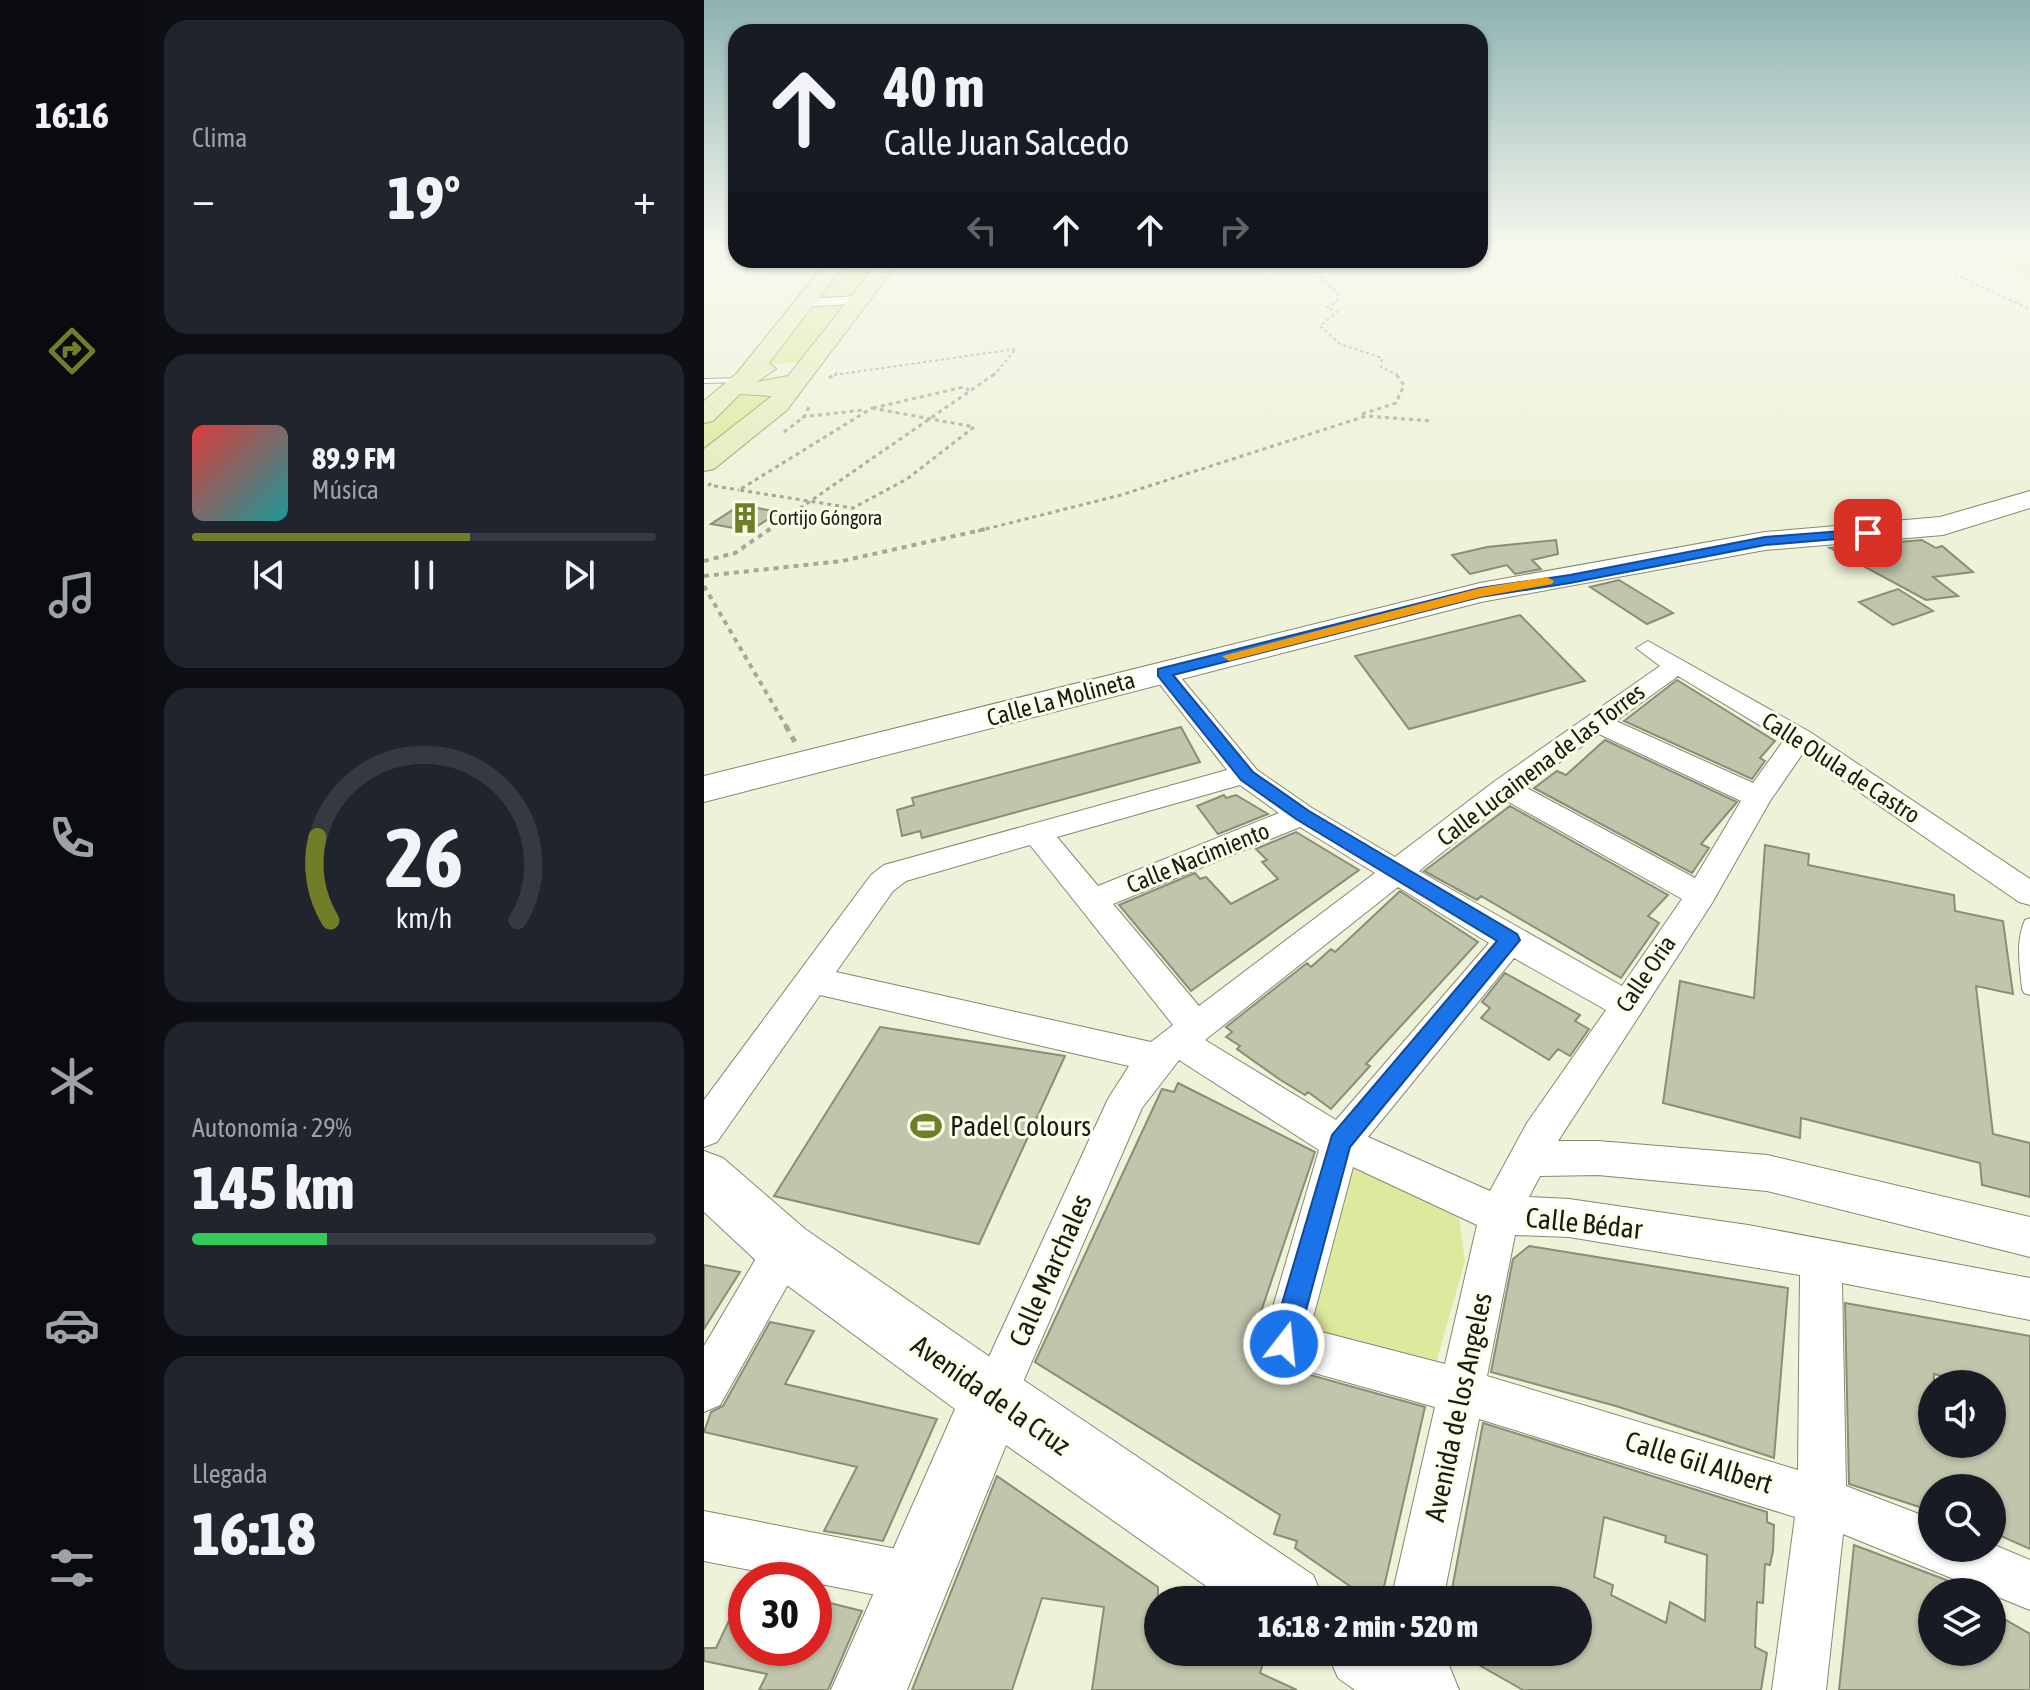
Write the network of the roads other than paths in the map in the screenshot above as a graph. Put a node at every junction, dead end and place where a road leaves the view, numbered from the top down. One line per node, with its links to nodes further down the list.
1 (784, 329): 3 (main road)
2 (843, 329): 5 (main road)
3 (743, 379): 4 (lane); 5 (main road); 6 (main road)
4 (704, 381)
5 (808, 387): 7 (main road)
6 (704, 415)
7 (713, 469)
8 (2030, 499): 11 (street, Calle La Molineta)
9 (1648, 648): 10 (street, Calle Olula de Castro)
10 (1677, 665): 12 (street, Calle Lucainena de las Torres); 13 (street, Calle Olula de Castro)
11 (1163, 672): 14 (street); 16 (street, Calle La Molineta)
12 (1595, 722): 15 (street, Calle Lucainena de las Torres); 17 (street)
13 (1800, 738): 17 (street, Calle Oria); 21 (street, Calle Olula de Castro)
14 (1245, 774): 18 (street); 19 (street)
15 (1505, 788): 20 (street, Calle Lucainena de las Torres); 22 (street)
16 (704, 789)
17 (1758, 797): 22 (street, Calle Oria)
18 (1302, 815): 20 (street); 23 (street, Calle Nacimiento)
19 (1037, 833): 23 (street, Calle Bédar); 26 (street)
20 (1401, 871): 25 (street); 29 (street, Calle Lucainena de las Torres)
21 (2030, 894)
22 (1701, 895): 28 (street, Calle Oria)
23 (1093, 900): 29 (street, Calle Bédar)
24 (2030, 924): 27 (lane)
25 (1510, 940): 28 (street); 31 (street)
26 (812, 980): 29 (street); 30 (street)
27 (2030, 989)
28 (1625, 1004): 32 (street, Calle Oria)
29 (1176, 1042): 31 (street, Calle Bédar); 41 (street, Calle Marchales)
30 (704, 1130)
31 (1340, 1143): 34 (street, Calle Bédar); 40 (street, Calle Gil Albert)
32 (1528, 1159): 34 (street, Calle Oria); 35 (street)
33 (704, 1176): 36 (street, Avenida de la Cruz)
34 (1499, 1215): 37 (street, Calle Bédar); 40 (street, Avenida de los Angeles)
35 (2030, 1237)
36 (785, 1249): 39 (street); 41 (street, Avenida de la Cruz)
37 (1821, 1259): 38 (street, Calle Bédar); 42 (street)
38 (2030, 1299)
39 (704, 1389)
40 (1462, 1391): 42 (street, Calle Gil Albert); 49 (street, Avenida de los Angeles)
41 (993, 1398): 46 (street, Calle Marchales); 48 (street, Avenida de la Cruz)
42 (1822, 1499): 44 (street, Calle Gil Albert); 51 (street)
43 (704, 1536): 46 (street)
44 (1918, 1538)
45 (1975, 1562): 47 (street)
46 (917, 1578): 50 (street, Calle Marchales)
47 (2030, 1585)
48 (1268, 1586)
49 (1420, 1586)
50 (869, 1690)
51 (1799, 1690)

